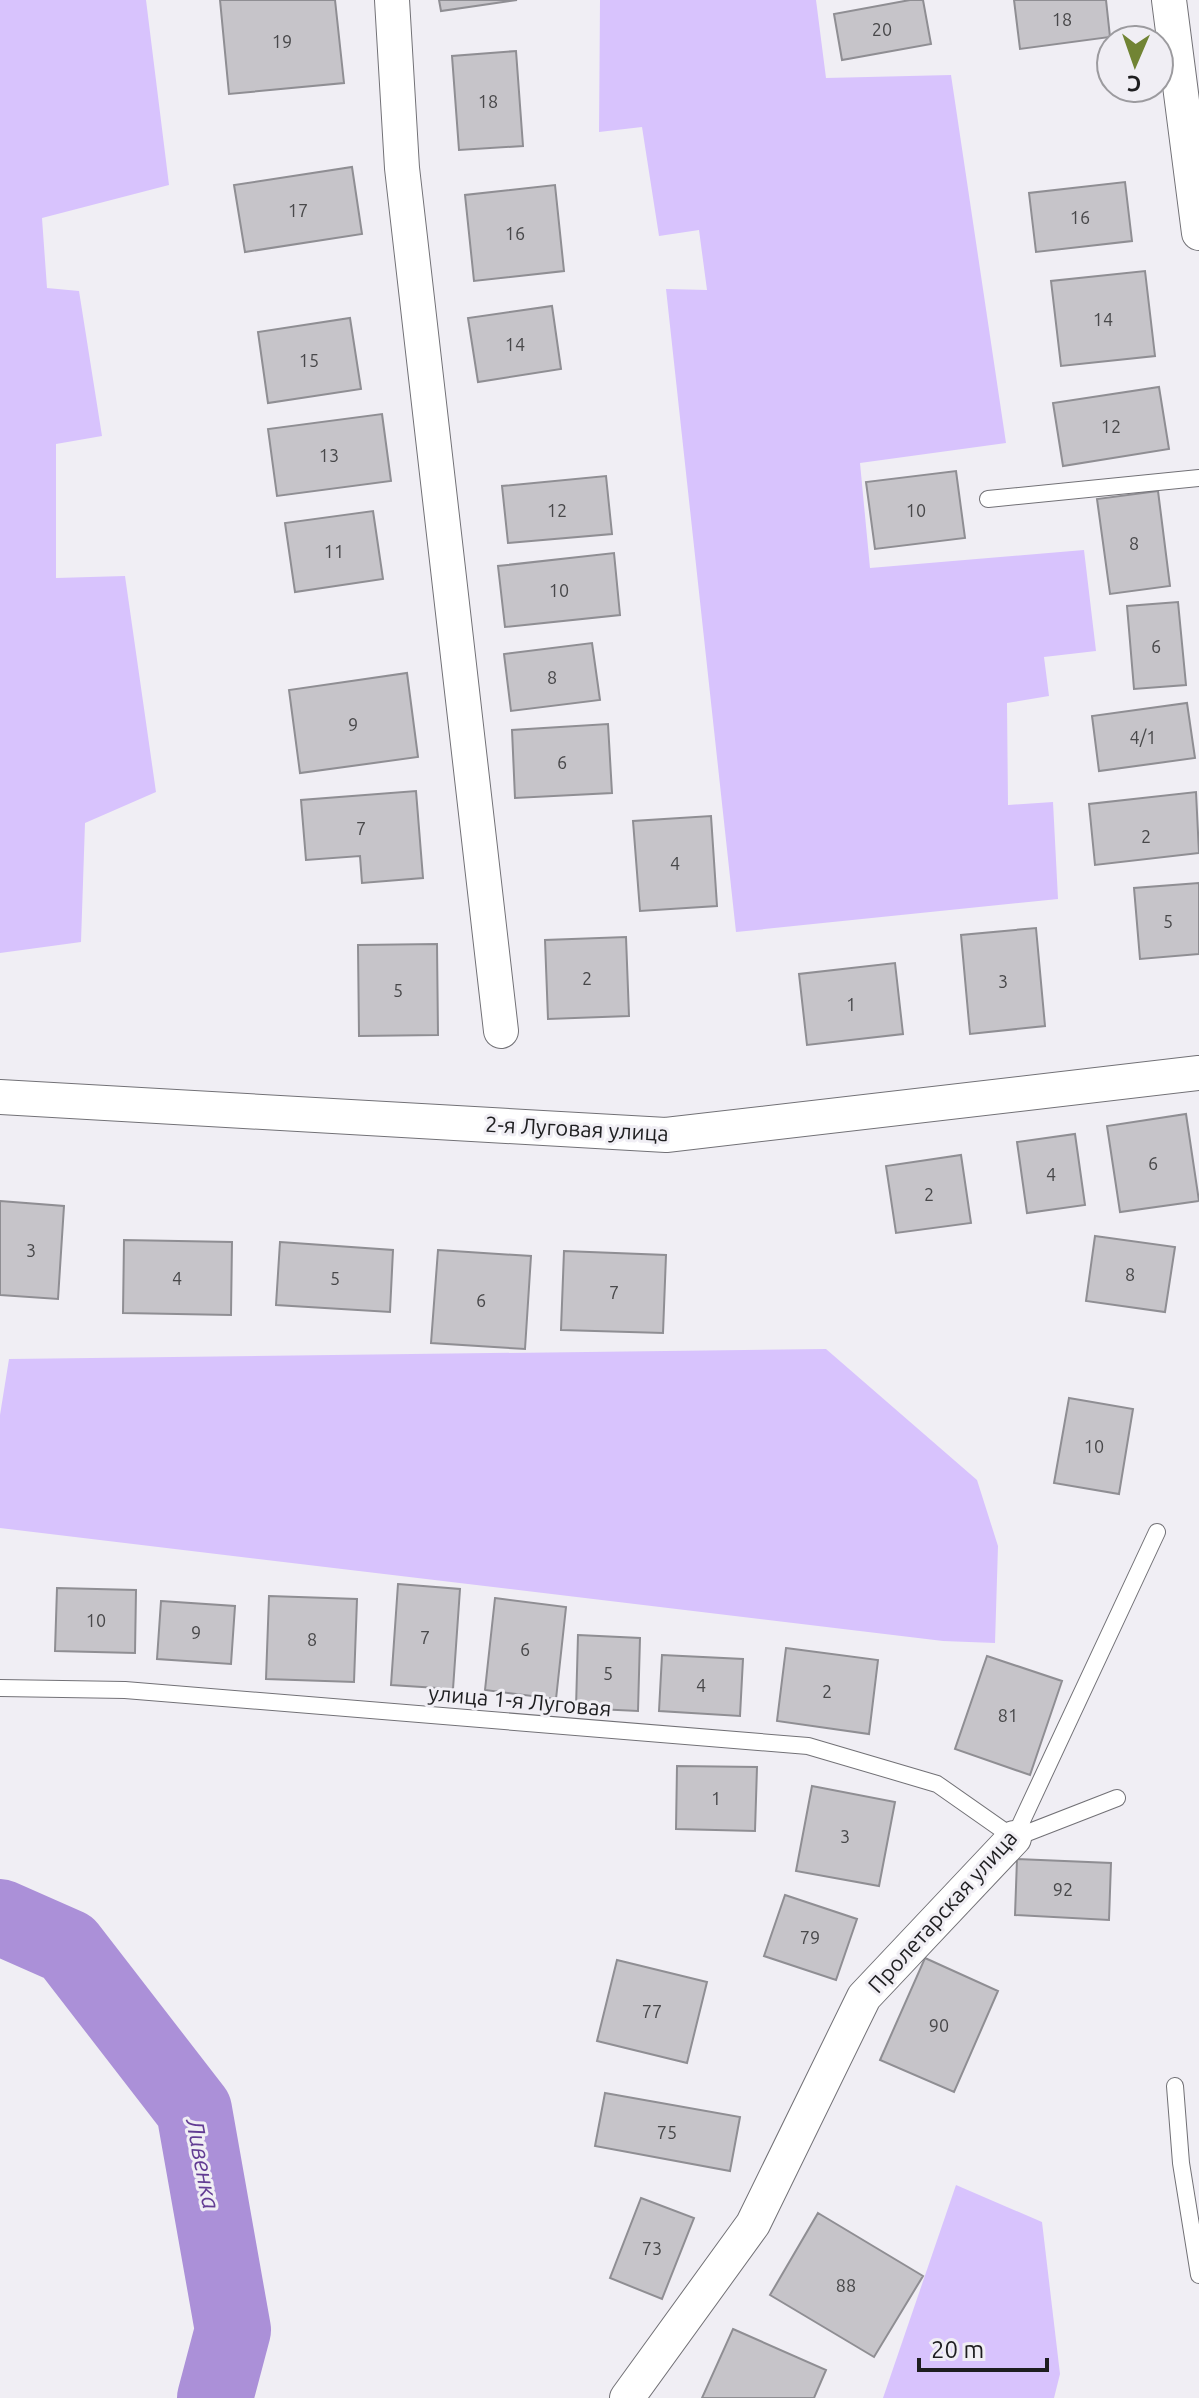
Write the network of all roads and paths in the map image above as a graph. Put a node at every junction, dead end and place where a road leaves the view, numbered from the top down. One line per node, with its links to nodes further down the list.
1 (392, 0): 6 (street)
2 (1169, 0): 3 (street)
3 (1199, 233)
4 (1199, 478): 5 (lane)
5 (988, 499)
6 (501, 1031)
7 (1199, 1073): 8 (street, 2-я Луговая улица)
8 (0, 1097)
9 (1157, 1532): 12 (lane, Пролетарская улица)
10 (0, 1688): 12 (lane, улица 1-я Луговая)
11 (1117, 1798): 12 (lane)
12 (1014, 1838): 15 (street, Пролетарская улица)
13 (1175, 2086): 14 (lane)
14 (1199, 2275)
15 (627, 2398)

